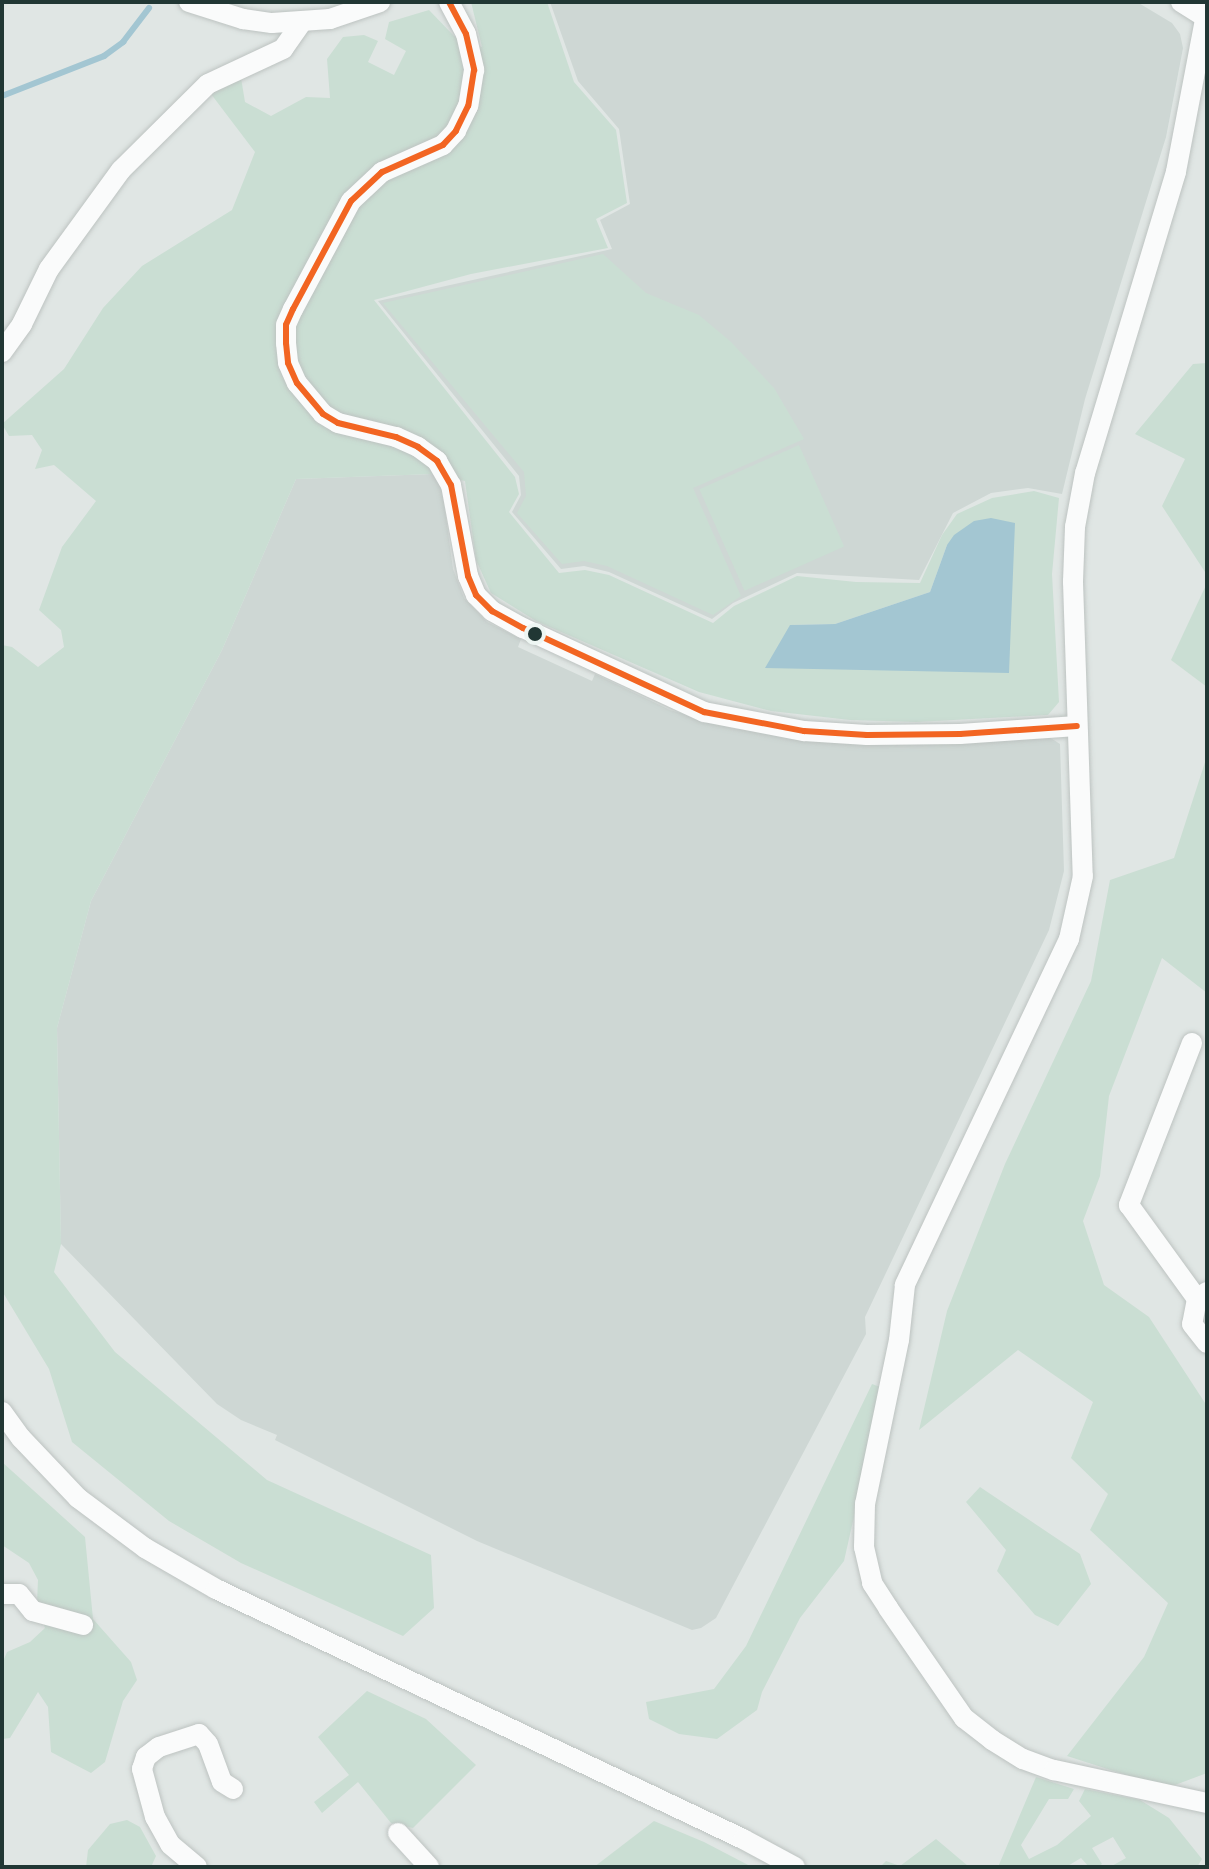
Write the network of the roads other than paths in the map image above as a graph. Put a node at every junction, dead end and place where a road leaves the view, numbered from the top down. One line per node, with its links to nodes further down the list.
1 (189, 2): 6 (street)
2 (380, 2): 6 (street)
3 (449, 2): 8 (street)
4 (1181, 2): 5 (street)
5 (1206, 15): 8 (street)
6 (302, 22): 7 (street)
7 (2, 352)
8 (1077, 726): 16 (street)
9 (1192, 1043): 10 (street)
10 (1202, 1295): 11 (street)
11 (1207, 1343)
12 (2, 1412): 20 (street)
13 (2, 1594): 14 (street)
14 (83, 1625)
15 (233, 1789): 18 (street)
16 (1207, 1803)
17 (398, 1833): 19 (street)
18 (197, 1867)
19 (429, 1867)
20 (795, 1867)

